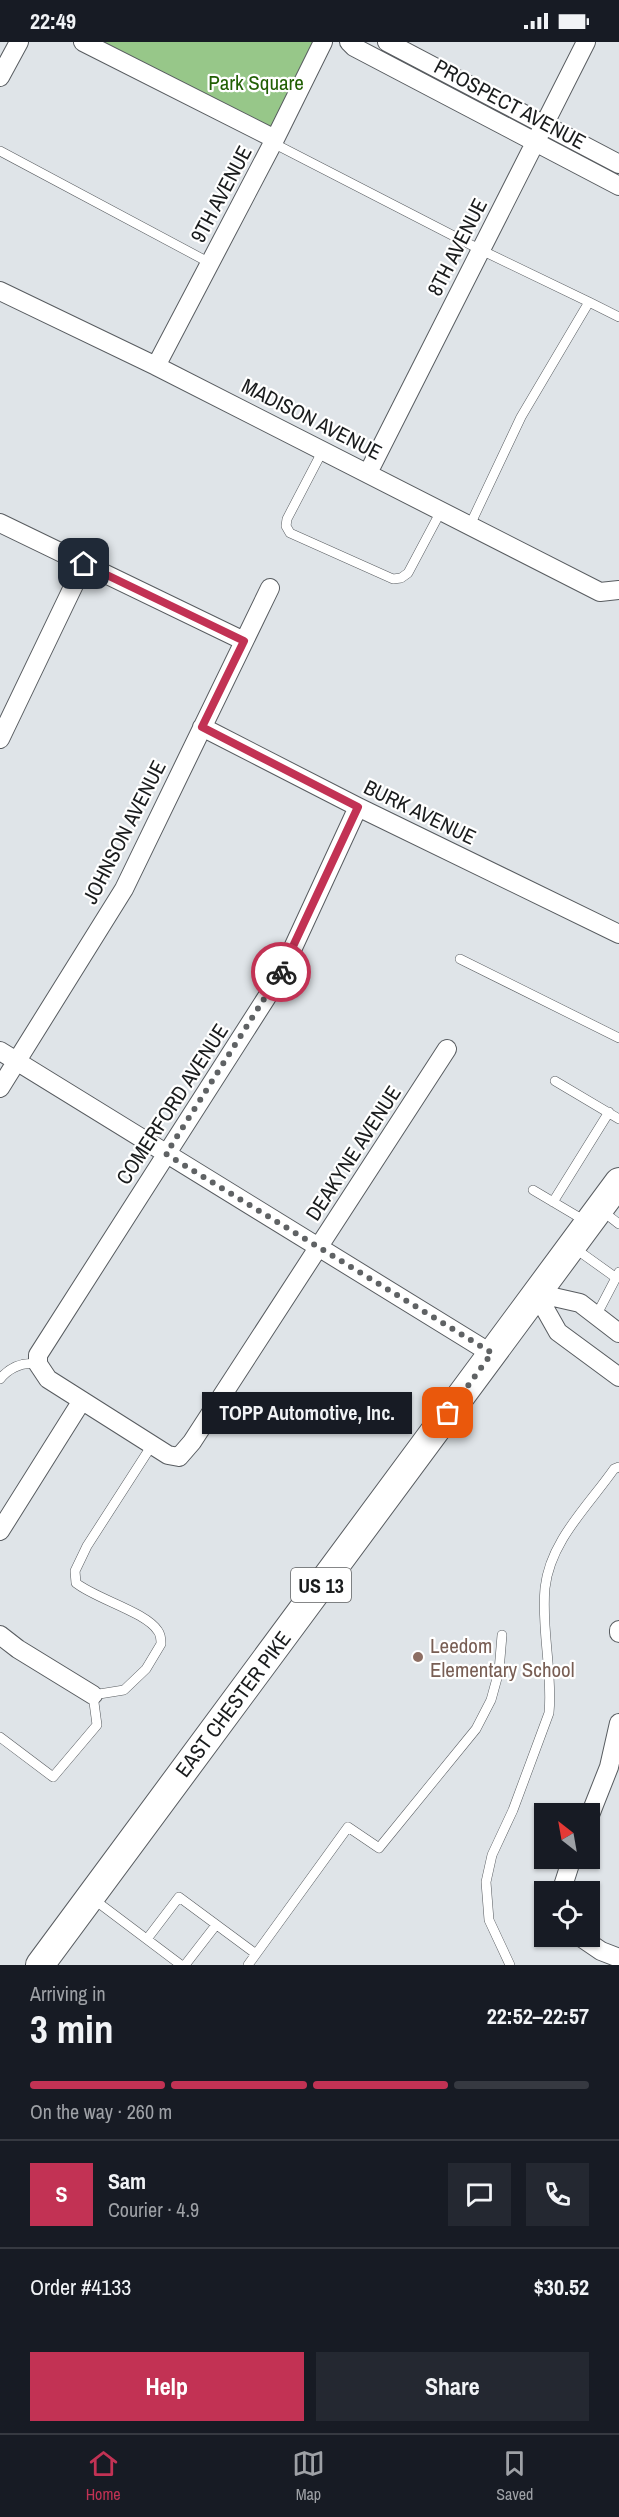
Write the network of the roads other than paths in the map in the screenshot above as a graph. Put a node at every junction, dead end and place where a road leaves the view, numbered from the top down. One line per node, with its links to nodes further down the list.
1 (19, 42): 7 (street)
2 (82, 42): 9 (street)
3 (323, 42): 9 (street, 9TH AVENUE)
4 (349, 42): 10 (street, PROSPECT AVENUE)
5 (387, 42): 8 (street, PROSPECT AVENUE)
6 (586, 42): 8 (street, 8TH AVENUE)
7 (0, 77)
8 (544, 125): 10 (street, 8TH AVENUE); 12 (street, PROSPECT AVENUE)
9 (274, 141): 14 (lane); 15 (street, 9TH AVENUE)
10 (535, 142): 13 (street, PROSPECT AVENUE); 14 (street, 8TH AVENUE)
11 (0, 151): 15 (lane)
12 (619, 164)
13 (619, 186)
14 (481, 250): 17 (lane); 21 (street, 8TH AVENUE)
15 (210, 262): 19 (street, 9TH AVENUE)
16 (0, 291): 19 (street, MADISON AVENUE)
17 (589, 302): 18 (lane); 24 (lane)
18 (619, 317)
19 (156, 366): 20 (street, MADISON AVENUE)
20 (323, 450): 21 (street, MADISON AVENUE); 22 (lane)
21 (368, 473): 22 (street, MADISON AVENUE)
22 (441, 511): 24 (street, MADISON AVENUE)
23 (0, 523): 25 (street)
24 (470, 525): 27 (street, MADISON AVENUE)
25 (84, 564): 28 (street); 30 (street)
26 (270, 588): 28 (street, JOHNSON AVENUE)
27 (619, 590)
28 (244, 641): 29 (street, JOHNSON AVENUE)
29 (202, 727): 31 (street, BURK AVENUE); 37 (street, JOHNSON AVENUE)
30 (0, 739)
31 (358, 807): 32 (street, BURK AVENUE); 42 (street, COMERFORD AVENUE)
32 (619, 934)
33 (460, 959): 34 (lane)
34 (619, 1038)
35 (447, 1049): 47 (street, DEAKYNE AVENUE)
36 (0, 1051): 37 (street)
37 (16, 1062): 39 (street, JOHNSON AVENUE); 42 (street)
38 (555, 1081): 40 (lane)
39 (0, 1088)
40 (609, 1112): 41 (lane); 45 (lane)
41 (619, 1119)
42 (166, 1154): 47 (street); 54 (street, COMERFORD AVENUE)
43 (619, 1182): 46 (main road, EAST CHESTER PIKE / US 13)
44 (533, 1190): 45 (lane)
45 (553, 1202): 46 (lane)
46 (602, 1218): 48 (main road, EAST CHESTER PIKE / US 13)
47 (319, 1246): 53 (street); 58 (street, DEAKYNE AVENUE)
48 (572, 1246): 49 (lane); 50 (main road, EAST CHESTER PIKE / US 13)
49 (617, 1275): 51 (lane)
50 (536, 1293): 51 (street); 53 (main road, EAST CHESTER PIKE / US 13); 55 (street)
51 (596, 1316): 52 (street)
52 (619, 1333)
53 (492, 1353): 67 (main road, EAST CHESTER PIKE / US 13)
54 (38, 1364): 56 (lane); 57 (street)
55 (619, 1377)
56 (0, 1379)
57 (81, 1402): 58 (street, DEAKYNE AVENUE); 60 (street)
58 (152, 1445): 63 (lane)
59 (619, 1467): 76 (lane)
60 (0, 1531)
61 (0, 1635): 63 (street)
62 (502, 1635): 71 (lane)
63 (93, 1695): 65 (lane)
64 (619, 1723): 66 (street)
65 (0, 1737)
66 (595, 1803)
67 (90, 1896): 69 (lane); 73 (main road, EAST CHESTER PIKE / US 13)
68 (216, 1925): 69 (lane); 71 (lane); 74 (lane)
69 (147, 1939): 74 (lane)
70 (595, 1947): 72 (street)
71 (256, 1954): 75 (lane)
72 (618, 1955)
73 (40, 1965)
74 (183, 1965)
75 (248, 1965)
76 (510, 1965)

